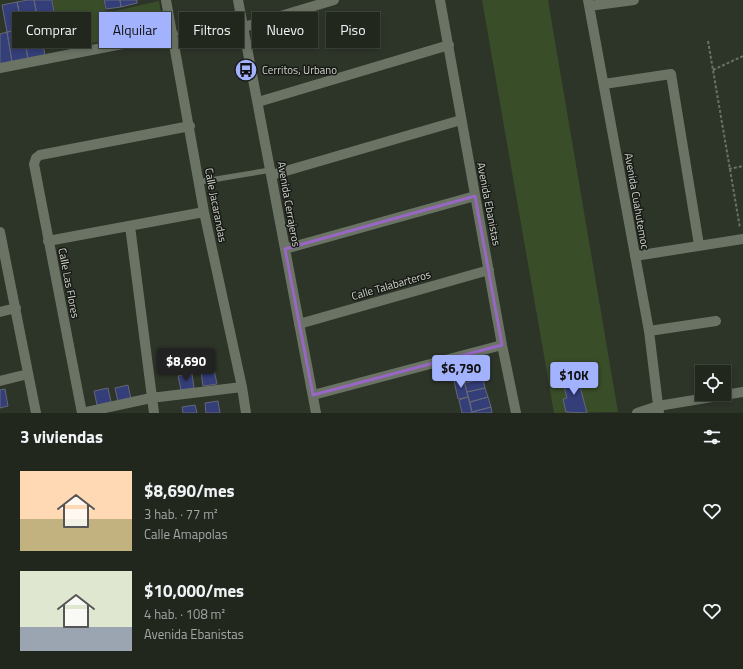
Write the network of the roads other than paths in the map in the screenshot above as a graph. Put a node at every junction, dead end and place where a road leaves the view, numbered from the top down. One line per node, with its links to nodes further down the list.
1 (166, 0): 9 (street, Calle Jacarandas)
2 (238, 0): 7 (street, Avenida Cerrajeros)
3 (334, 0): 8 (street)
4 (440, 0): 10 (street, Avenida Ebanistas)
5 (634, 0): 6 (street)
6 (589, 3): 12 (street, Avenida Cuahutemoc)
7 (241, 12)
8 (244, 27): 13 (street, Avenida Cerrajeros)
9 (173, 34): 11 (street); 15 (street, Calle Jacarandas)
10 (449, 45): 13 (street); 14 (street, Avenida Ebanistas)
11 (0, 68)
12 (604, 84): 25 (street); 27 (street, Avenida Cuahutemoc)
13 (258, 102): 16 (street, Avenida Cerrajeros)
14 (461, 120): 16 (street); 18 (street, Avenida Ebanistas)
15 (190, 126): 17 (street, Calle Jacarandas); 23 (street, Calle Las Flores)
16 (271, 172): 17 (lane); 26 (street, Avenida Cerrajeros)
17 (199, 182): 19 (street, Calle Jacarandas)
18 (475, 196): 26 (street); 28 (street, Avenida Ebanistas)
19 (204, 212): 20 (street); 37 (street, Calle Jacarandas)
20 (130, 226): 23 (street); 40 (street)
21 (0, 232): 24 (street)
22 (743, 239): 25 (street)
23 (48, 241): 43 (street, Calle Las Flores)
24 (1, 243): 29 (street)
25 (699, 245): 27 (street)
26 (285, 249): 32 (street, Avenida Cerrajeros)
27 (635, 256): 33 (street, Avenida Cuahutemoc)
28 (489, 270): 32 (street, Calle Talabarteros); 34 (street, Avenida Ebanistas)
29 (16, 308): 30 (street); 35 (street)
30 (0, 312)
31 (716, 321): 33 (street)
32 (299, 324): 39 (street, Avenida Cerrajeros)
33 (648, 331): 41 (street, Avenida Cuahutemoc)
34 (502, 345): 39 (street); 47 (street, Avenida Ebanistas)
35 (28, 374): 36 (street); 42 (street)
36 (0, 381)
37 (242, 387): 40 (street); 45 (street, Calle Jacarandas)
38 (743, 392): 41 (street)
39 (313, 396): 46 (street, Avenida Cerrajeros)
40 (151, 398): 43 (street); 44 (street)
41 (658, 410): 48 (street)
42 (36, 413)
43 (82, 413)
44 (154, 413)
45 (246, 413)
46 (316, 413)
47 (516, 413)
48 (637, 413)

